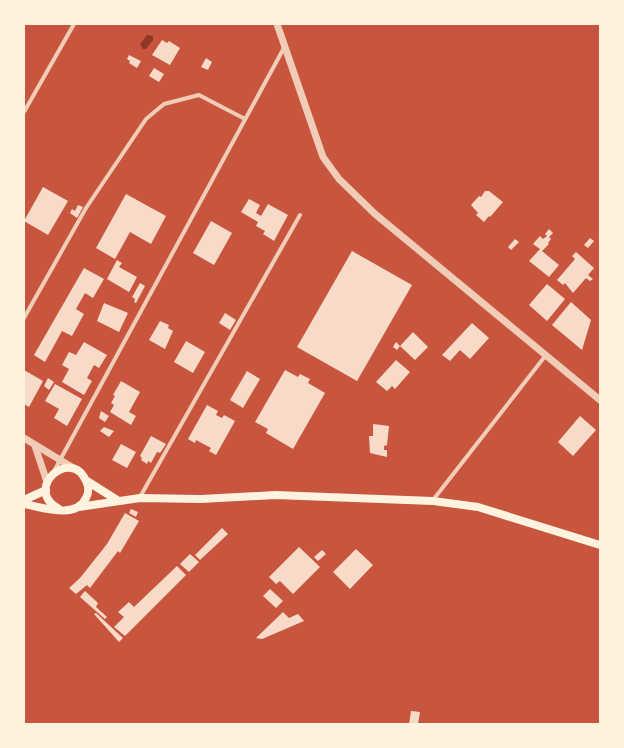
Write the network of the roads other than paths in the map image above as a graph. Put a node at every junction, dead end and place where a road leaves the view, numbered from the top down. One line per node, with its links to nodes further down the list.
1 (74, 24): 4 (street)
2 (277, 24): 3 (street)
3 (285, 46): 5 (street); 8 (street)
4 (24, 112)
5 (245, 119): 7 (street); 12 (street)
6 (300, 215): 17 (street)
7 (24, 318)
8 (546, 355): 9 (street); 20 (street)
9 (600, 400)
10 (24, 438): 11 (street)
11 (35, 446): 12 (street); 16 (street)
12 (60, 458): 13 (street); 14 (street)
13 (77, 470): 14 (main road); 15 (main road)
14 (53, 474): 16 (main road)
15 (87, 481): 19 (main road); 22 (main road)
16 (46, 486): 18 (main road); 23 (main road)
17 (140, 498): 19 (main road); 20 (main road)
18 (24, 500)
19 (117, 500): 22 (main road)
20 (433, 500): 24 (main road)
21 (24, 504): 23 (main road)
22 (79, 507): 23 (main road)
23 (59, 509)
24 (600, 545)

